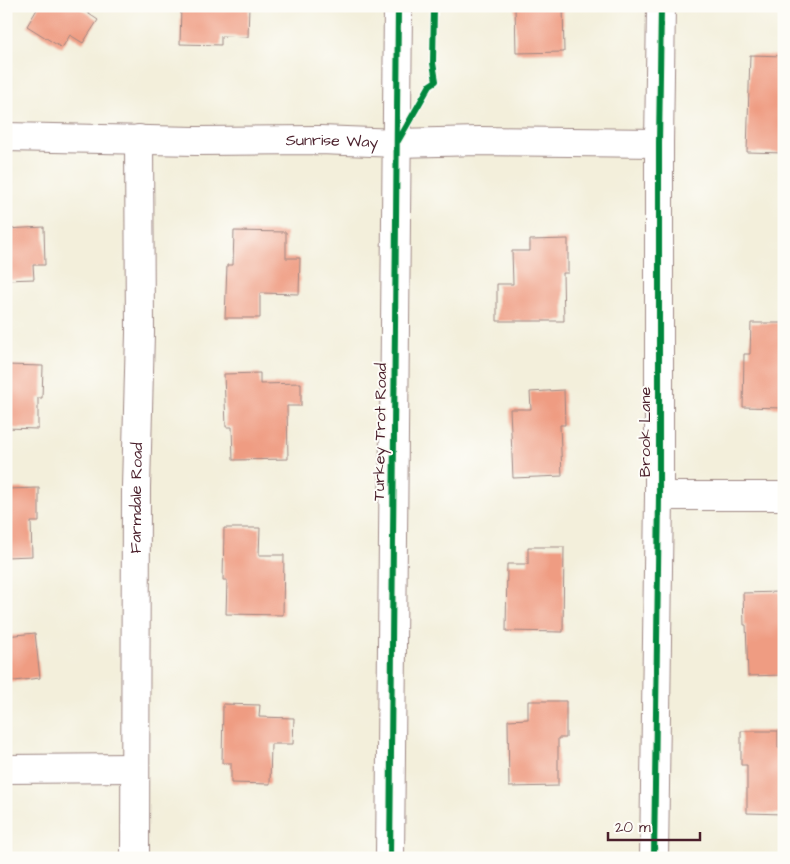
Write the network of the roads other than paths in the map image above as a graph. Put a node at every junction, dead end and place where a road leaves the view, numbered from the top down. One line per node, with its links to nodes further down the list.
1 (398, 6): 5 (street, Turkey Trot Road)
2 (661, 6): 6 (street, Brook Lane)
3 (6, 137): 4 (street, Sunrise Way)
4 (139, 139): 5 (street, Sunrise Way); 9 (street, Farmdale Road)
5 (397, 143): 6 (street, Sunrise Way); 12 (street, Turkey Trot Road)
6 (659, 143): 7 (street, Brook Lane)
7 (659, 496): 8 (street); 13 (street, Brook Lane)
8 (784, 496)
9 (135, 768): 10 (street); 11 (street, Farmdale Road)
10 (6, 769)
11 (135, 858)
12 (390, 858)
13 (654, 858)

